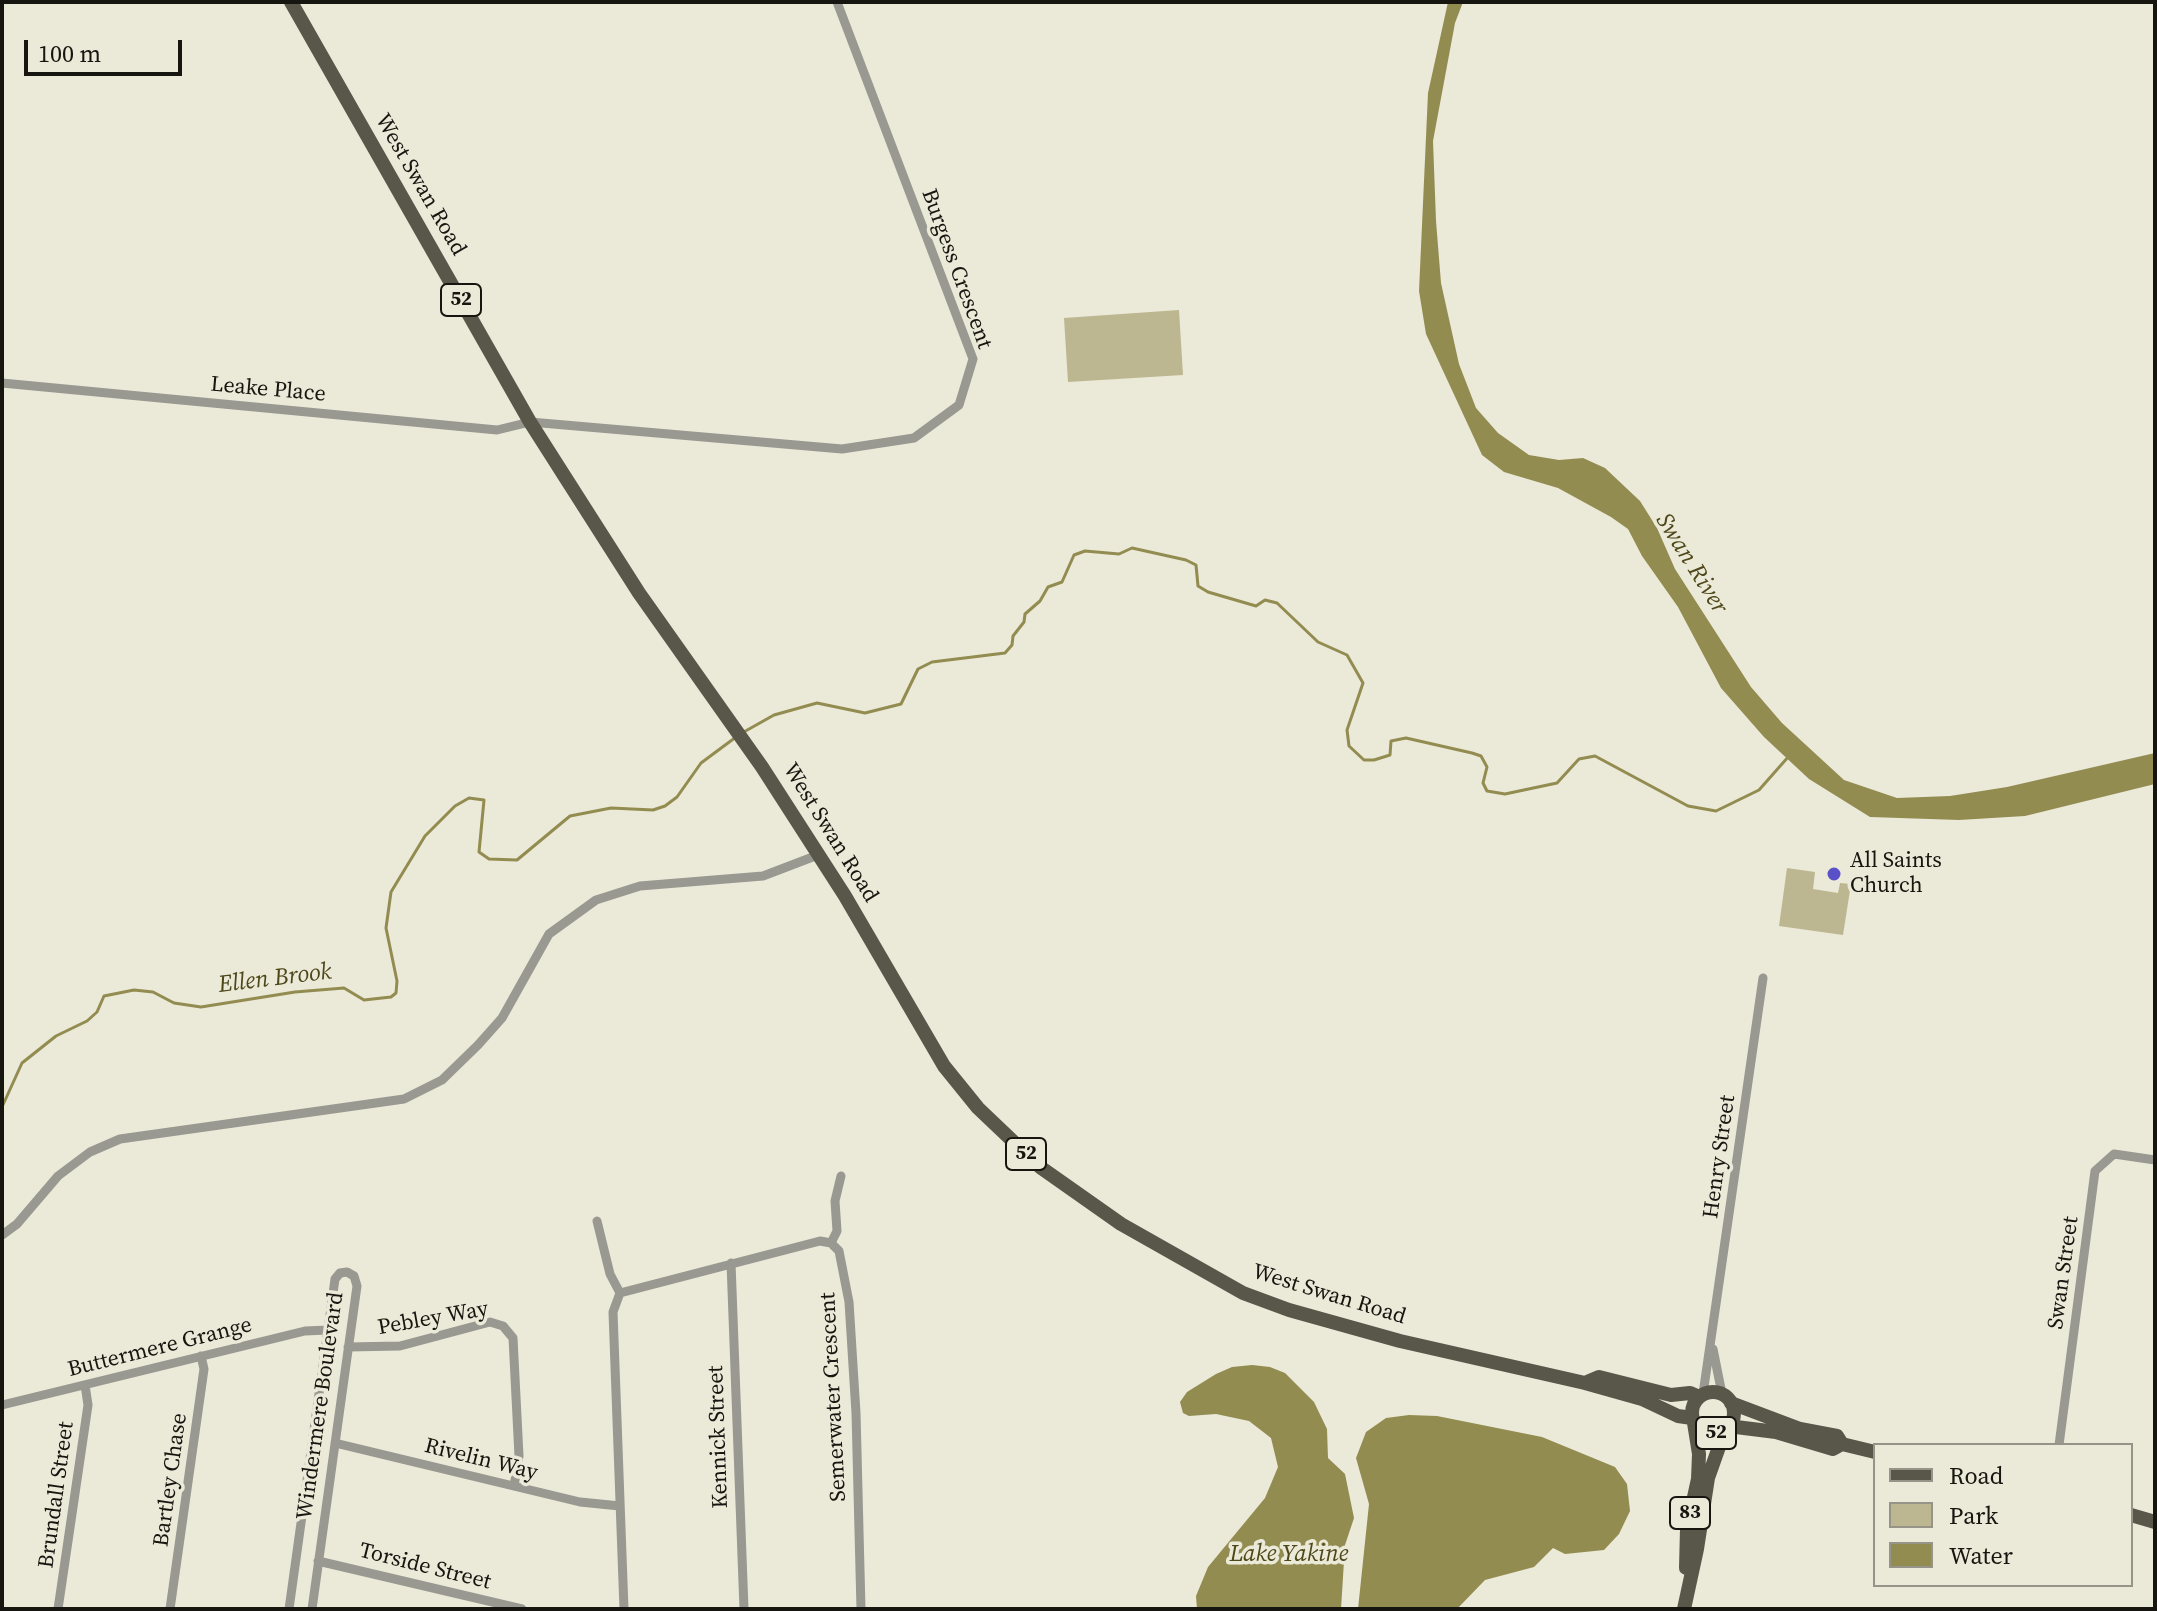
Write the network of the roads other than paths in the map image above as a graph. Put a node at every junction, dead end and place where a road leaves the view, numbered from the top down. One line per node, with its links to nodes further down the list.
1 (291, 2): 4 (main road, West Swan Road / 52)
2 (837, 2): 4 (street, Burgess Crescent)
3 (2, 383): 4 (street, Leake Place)
4 (530, 422): 5 (main road, West Swan Road / 52)
5 (818, 855): 10 (street); 18 (main road, West Swan Road / 52)
6 (1763, 978): 15 (street, Henry Street)
7 (2155, 1160): 26 (street, Swan Street)
8 (841, 1176): 11 (street)
9 (597, 1221): 13 (street)
10 (2, 1235)
11 (831, 1243): 12 (street); 42 (street, Semerwater Crescent)
12 (731, 1263): 13 (street); 41 (street, Kennick Street)
13 (620, 1293): 30 (street)
14 (328, 1330): 16 (street, Windermere Boulevard); 17 (street, Buttermere Grange); 37 (street, Windermere Boulevard)
15 (1712, 1341): 20 (street, Henry Street); 21 (street, Henry Street)
16 (348, 1347): 25 (street, Windermere Boulevard); 29 (street, Pebley Way)
17 (201, 1356): 19 (street, Buttermere Grange); 36 (street, Bartley Chase)
18 (1585, 1383): 20 (main road, West Swan Road / 52); 23 (main road, West Swan Road / 52)
19 (85, 1385): 22 (street, Buttermere Grange); 35 (street, Brundall Street)
20 (1701, 1395): 21 (main road, 52); 23 (main road, 52)
21 (1726, 1398): 24 (main road, 52); 27 (main road, 52)
22 (2, 1405)
23 (1693, 1420): 24 (main road, 52); 34 (main road, 83)
24 (1727, 1428): 27 (main road, 52); 34 (main road, 83)
25 (335, 1443): 29 (street, Rivelin Way); 33 (street, Windermere Boulevard)
26 (2059, 1443)
27 (1842, 1444): 28 (main road, 52)
28 (1873, 1452)
29 (514, 1486): 30 (street, Rivelin Way)
30 (620, 1506): 40 (street)
31 (2133, 1516): 32 (main road)
32 (2155, 1522)
33 (318, 1561): 38 (street, Windermere Boulevard); 39 (street, Torside Street)
34 (1684, 1607)
35 (58, 1609)
36 (170, 1609)
37 (289, 1609)
38 (312, 1609)
39 (522, 1609)
40 (624, 1609)
41 (744, 1609)
42 (861, 1609)

